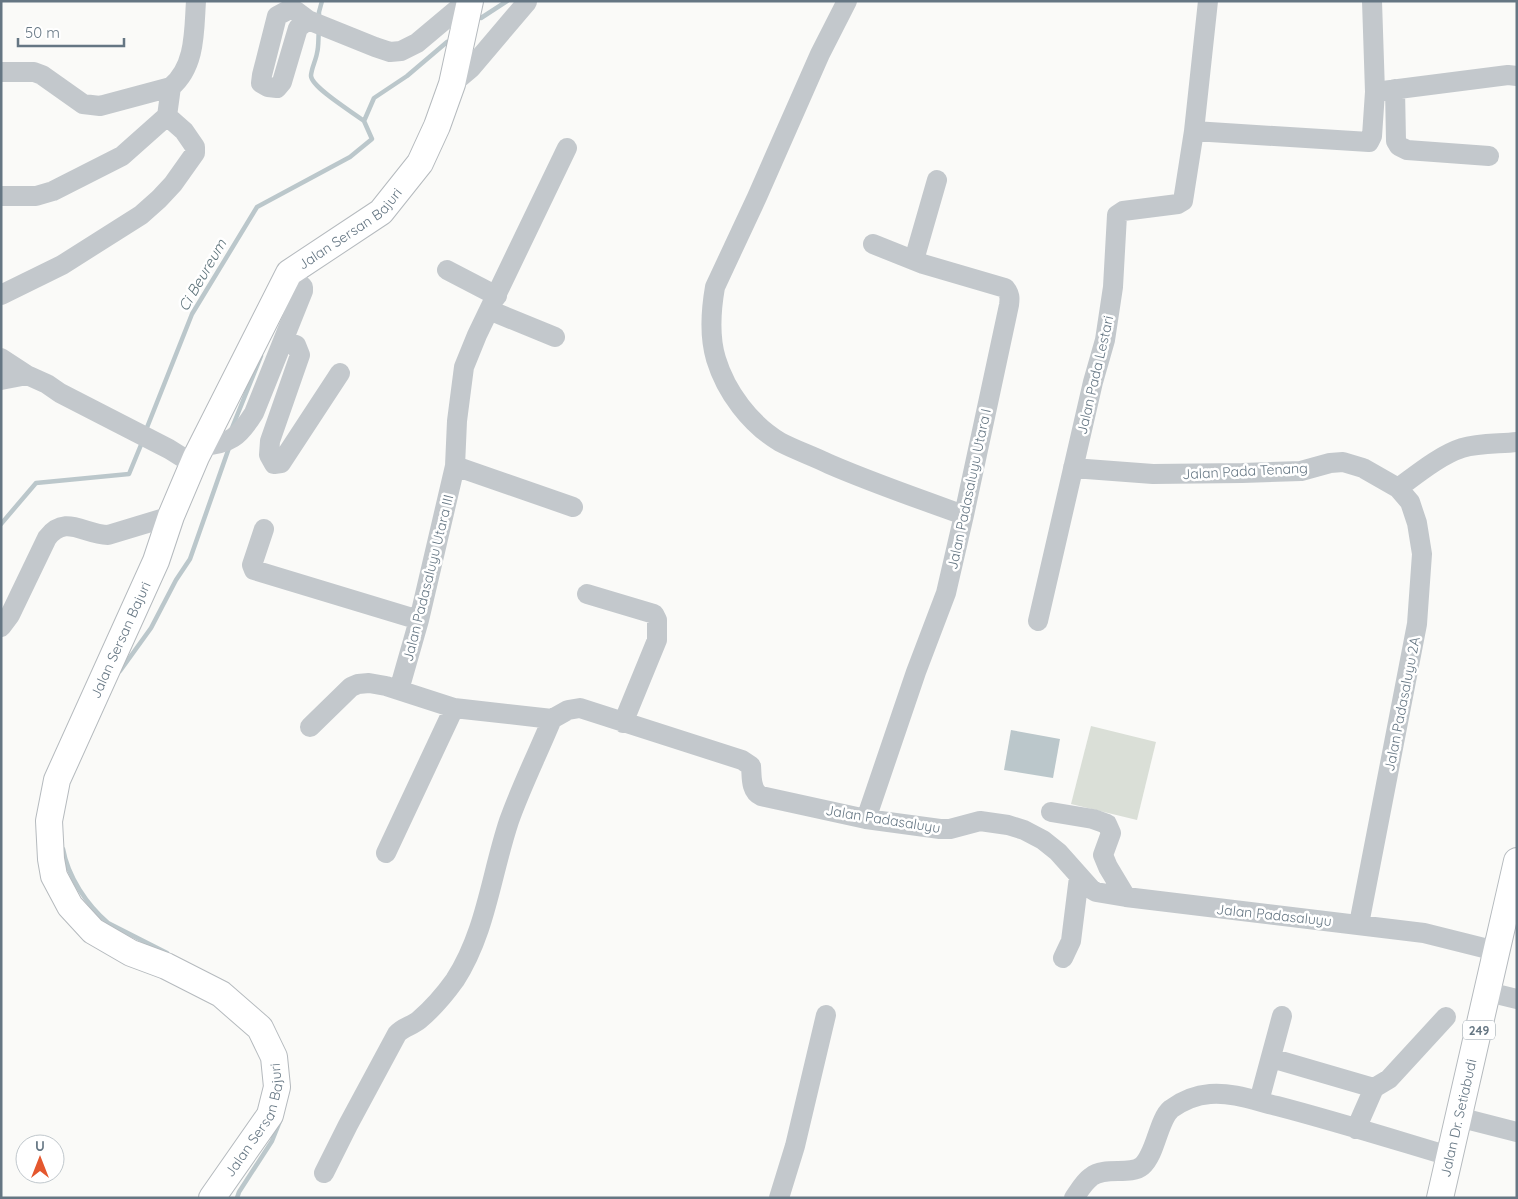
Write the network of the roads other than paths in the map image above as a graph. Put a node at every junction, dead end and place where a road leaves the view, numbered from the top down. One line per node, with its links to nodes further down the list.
1 (196, 1): 12 (street)
2 (468, 1): 8 (street); 9 (main road, Jalan Sersan Bajuri)
3 (847, 1): 38 (street)
4 (1208, 1): 15 (street, Jalan Pada Lestari)
5 (1372, 1): 13 (street)
6 (1381, 1): 13 (street)
7 (527, 2): 9 (street)
8 (308, 20)
9 (457, 62): 23 (main road, Jalan Sersan Bajuri)
10 (1, 72): 12 (street)
11 (1517, 76): 13 (street)
12 (171, 86): 14 (street)
13 (1384, 91): 15 (street); 17 (street)
14 (167, 116): 19 (street); 24 (street)
15 (1194, 131): 35 (street, Jalan Pada Lestari)
16 (567, 148): 25 (street, Jalan Padasaluyu Utara III)
17 (1489, 156)
18 (937, 180): 21 (street)
19 (1, 196)
20 (874, 244): 21 (street, Jalan Padasaluyu Utara I)
21 (914, 260): 38 (street, Jalan Padasaluyu Utara I)
22 (447, 270): 25 (street)
23 (294, 279): 27 (street); 33 (main road, Jalan Sersan Bajuri)
24 (1, 295)
25 (493, 303): 26 (street); 34 (street, Jalan Padasaluyu Utara III)
26 (555, 336)
27 (283, 341): 29 (street); 33 (street)
28 (1, 358): 30 (street)
29 (340, 373)
30 (27, 375): 31 (street); 33 (street)
31 (1, 380)
32 (1517, 442): 36 (street)
33 (197, 455): 39 (main road, Jalan Sersan Bajuri)
34 (456, 466): 37 (street); 42 (street, Jalan Padasaluyu Utara III)
35 (1073, 468): 36 (street, Jalan Pada Tenang); 43 (street, Jalan Pada Lestari)
36 (1398, 488): 56 (street, Jalan Padasaluyu 2A)
37 (573, 507)
38 (964, 515): 51 (street, Jalan Padasaluyu Utara I)
39 (171, 516): 44 (street); 72 (main road, Jalan Sersan Bajuri)
40 (264, 529): 42 (street)
41 (587, 594): 48 (street)
42 (412, 618): 45 (street, Jalan Padasaluyu Utara III)
43 (1038, 620)
44 (1, 627)
45 (393, 688): 46 (street); 49 (street)
46 (454, 708): 47 (street); 52 (street)
47 (552, 719): 48 (street, Jalan Padasaluyu); 71 (street)
48 (623, 722): 51 (street, Jalan Padasaluyu)
49 (310, 727)
50 (1051, 812): 55 (street)
51 (866, 819): 54 (street, Jalan Padasaluyu)
52 (386, 853)
53 (1517, 862): 57 (main road, Jalan Dr. Setiabudi / 249)
54 (1079, 877): 55 (street, Jalan Padasaluyu); 58 (street)
55 (1126, 897): 56 (street, Jalan Padasaluyu)
56 (1359, 924): 57 (street, Jalan Padasaluyu)
57 (1496, 951): 59 (main road, Jalan Dr. Setiabudi / 249)
58 (1063, 958)
59 (1488, 992): 60 (street); 67 (main road, Jalan Dr. Setiabudi / 249)
60 (1517, 998)
61 (826, 1015): 73 (street)
62 (1282, 1016): 64 (street)
63 (1446, 1018): 65 (street)
64 (1271, 1058): 65 (street); 66 (street)
65 (1374, 1088): 68 (street)
66 (1258, 1102): 68 (street); 74 (street)
67 (1458, 1117): 69 (street); 70 (main road, Jalan Dr. Setiabudi / 249)
68 (1356, 1129): 70 (street)
69 (1517, 1132)
70 (1449, 1156): 75 (main road, Jalan Dr. Setiabudi / 249)
71 (324, 1173)
72 (212, 1198)
73 (779, 1198)
74 (1074, 1198)
75 (1440, 1198)

